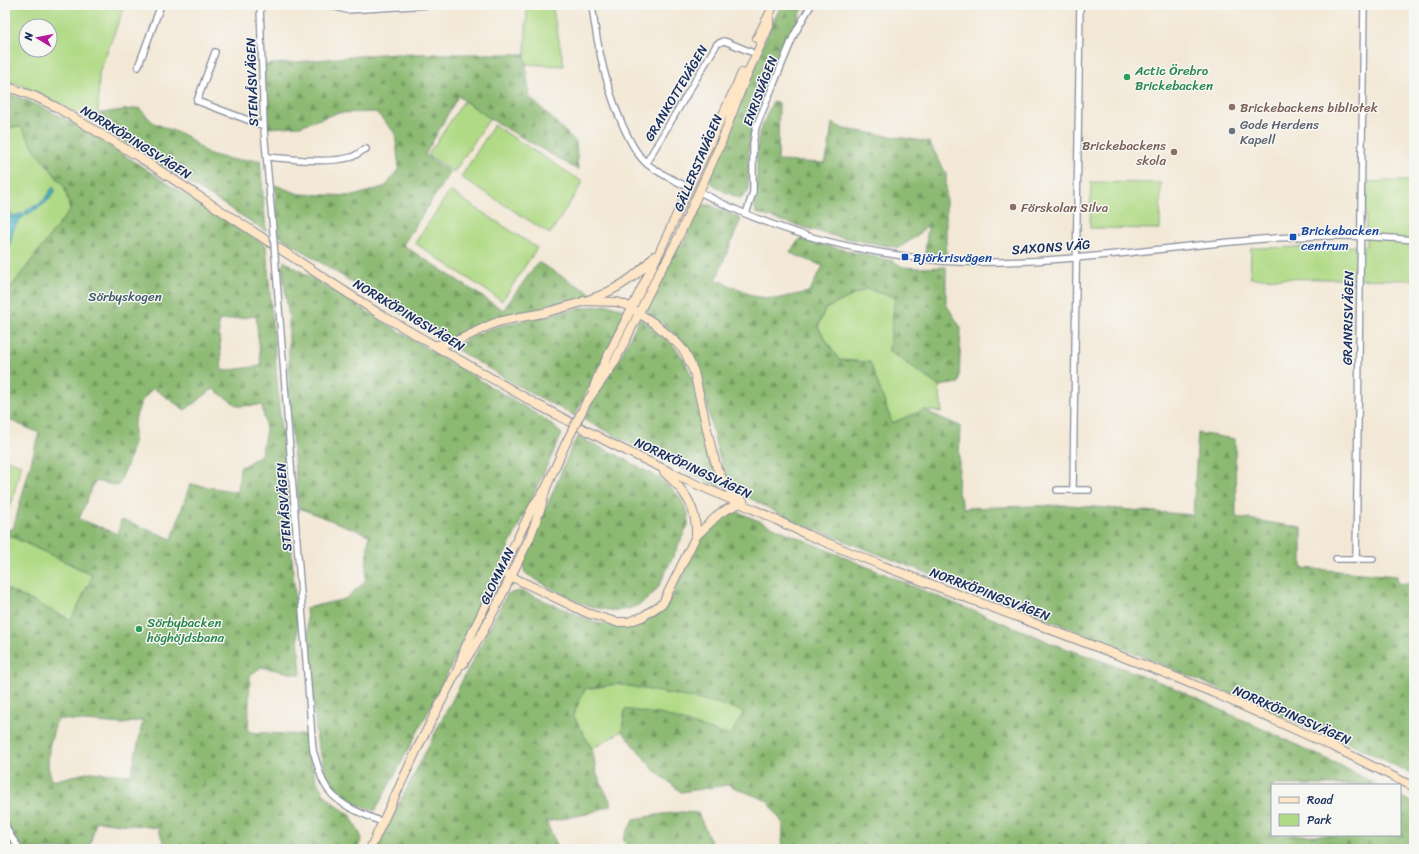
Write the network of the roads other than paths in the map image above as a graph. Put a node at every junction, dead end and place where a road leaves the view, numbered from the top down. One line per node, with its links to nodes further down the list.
1 (162, 5): 13 (street)
2 (260, 5): 15 (street, STENÅSVÄGEN)
3 (328, 5): 4 (street)
4 (428, 5)
5 (592, 5): 18 (street)
6 (774, 5): 10 (main road, GÄLLERSTAVÄGEN)
7 (811, 5): 21 (street, ENRISVÄGEN)
8 (1080, 5): 25 (street)
9 (1364, 5): 22 (street, GRANRISVÄGEN)
10 (768, 18): 12 (main road, GÄLLERSTAVÄGEN); 20 (main road, GÄLLERSTAVÄGEN)
11 (215, 52): 15 (street)
12 (751, 52): 18 (street, GRANKOTTEVÄGEN); 19 (main road, GÄLLERSTAVÄGEN)
13 (138, 67)
14 (5, 86): 29 (main road, NORRKÖPINGSVÄGEN)
15 (264, 126): 17 (street, STENÅSVÄGEN)
16 (366, 149): 17 (street)
17 (267, 157): 46 (street, STENÅSVÄGEN, bridge)
18 (646, 163): 19 (street)
19 (690, 188): 20 (main road); 24 (main road, GÄLLERSTAVÄGEN)
20 (700, 192): 21 (street, SAXONS VÄG); 28 (main road, GÄLLERSTAVÄGEN)
21 (746, 214): 25 (street, SAXONS VÄG)
22 (1360, 236): 23 (street, SAXONS VÄG); 25 (street, SAXONS VÄG); 40 (street, GRANRISVÄGEN)
23 (1414, 240)
24 (661, 248): 26 (main road); 27 (main road, GÄLLERSTAVÄGEN)
25 (1077, 257): 34 (street)
26 (584, 301): 27 (main road); 29 (main road)
27 (631, 308): 28 (main road); 30 (main road, GLOMMAN)
28 (640, 313): 30 (main road, GLOMMAN); 37 (main road)
29 (435, 346): 31 (main road, NORRKÖPINGSVÄGEN)
30 (592, 392): 32 (main road, GLOMMAN, bridge)
31 (657, 466): 36 (main road, NORRKÖPINGSVÄGEN); 38 (main road)
32 (546, 488): 42 (main road, GLOMMAN); 43 (main road, GLOMMAN)
33 (1057, 490): 34 (street)
34 (1073, 490): 35 (street)
35 (1089, 490)
36 (740, 503): 37 (main road, NORRKÖPINGSVÄGEN); 38 (main road)
37 (753, 509): 45 (main road, NORRKÖPINGSVÄGEN)
38 (696, 536): 43 (main road)
39 (1336, 559): 40 (street)
40 (1356, 559): 41 (street)
41 (1374, 559)
42 (502, 572): 43 (main road); 44 (main road, GLOMMAN)
43 (510, 576): 44 (main road, GLOMMAN)
44 (458, 669): 46 (main road, GLOMMAN)
45 (1414, 787)
46 (382, 822): 49 (main road, GLOMMAN)
47 (5, 824): 48 (street)
48 (20, 849)
49 (370, 849)

